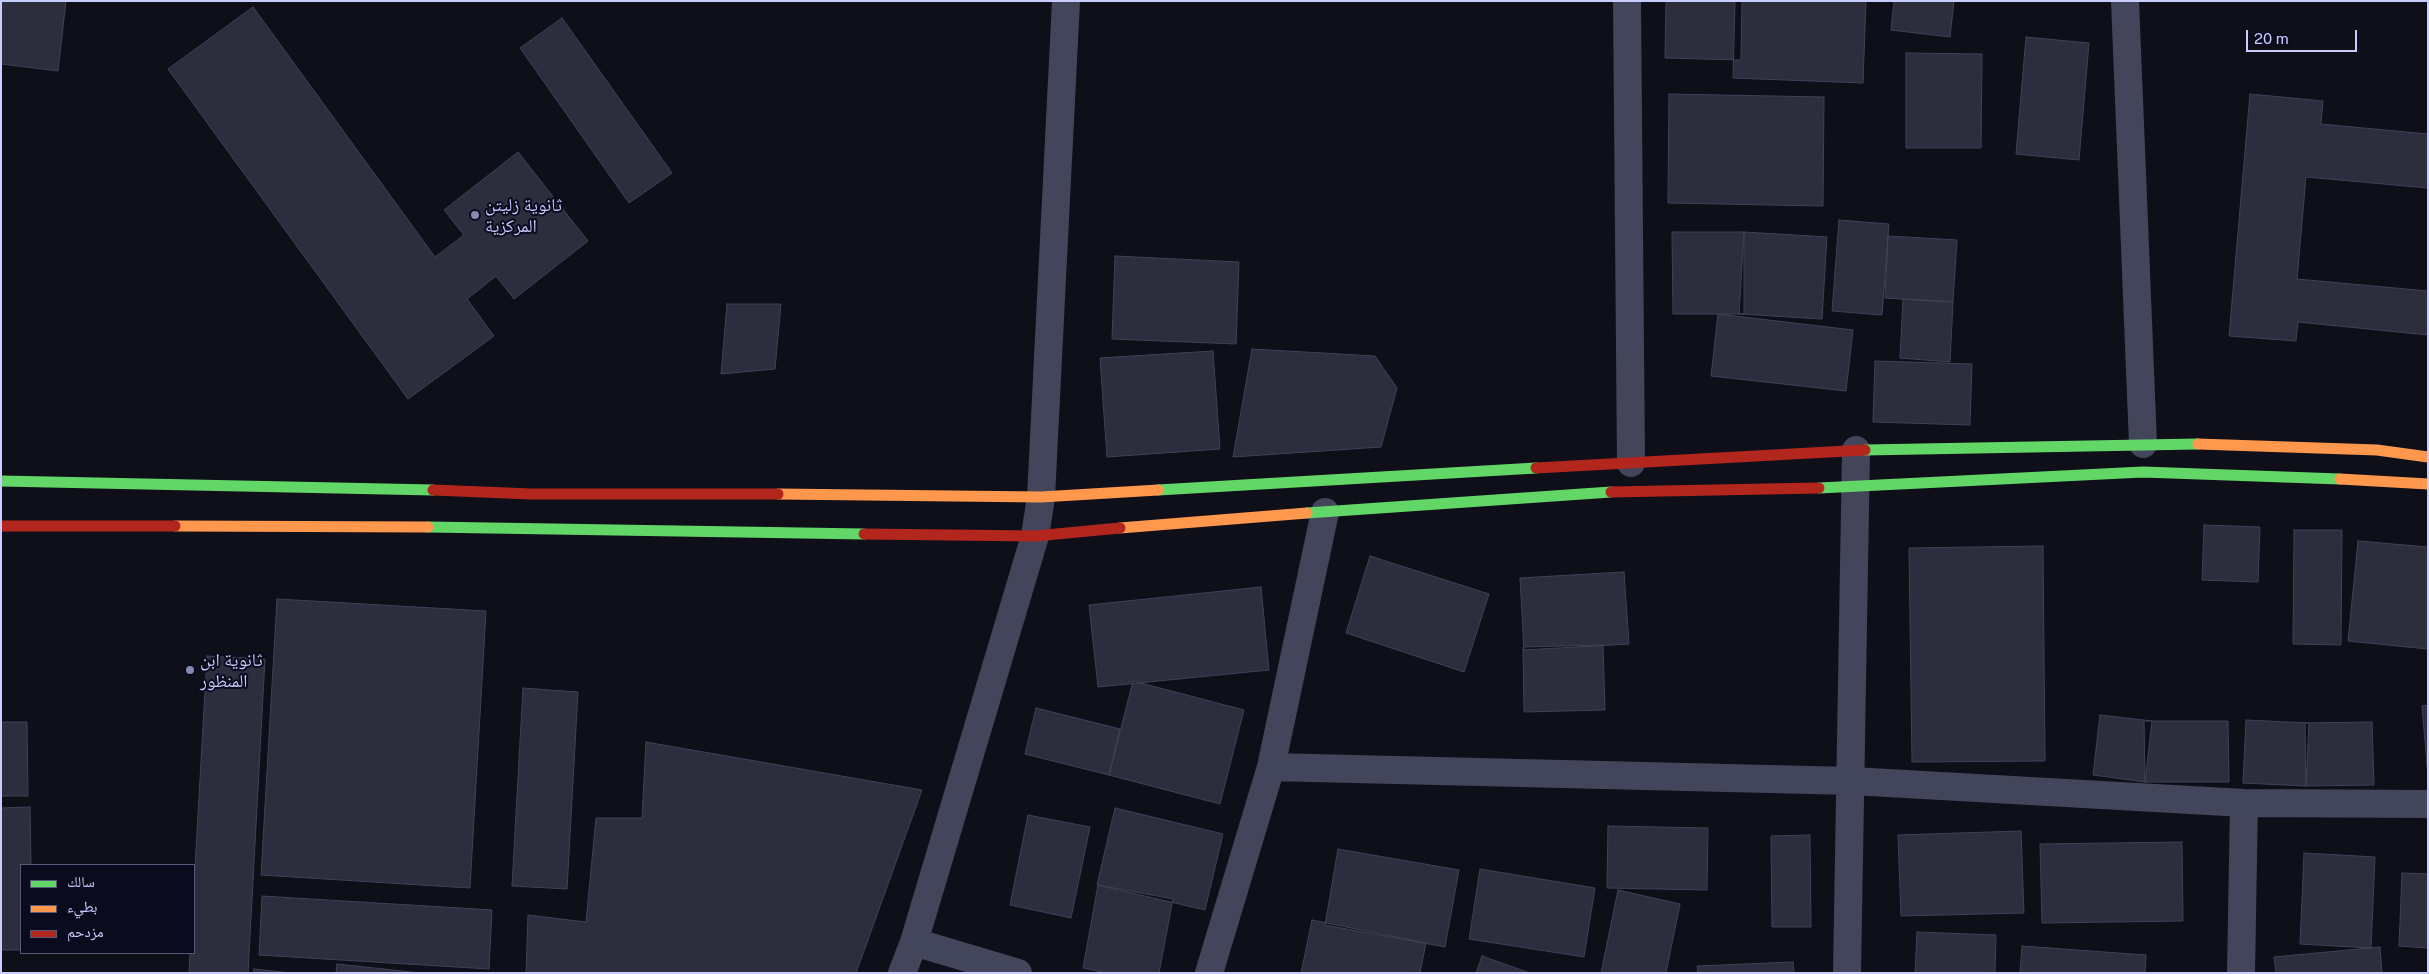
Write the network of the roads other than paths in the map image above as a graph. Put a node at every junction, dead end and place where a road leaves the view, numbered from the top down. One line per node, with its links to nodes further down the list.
1 (1066, 1): 11 (street)
2 (1628, 1): 7 (street)
3 (2126, 1): 4 (street)
4 (2143, 444): 5 (main road); 6 (main road)
5 (1856, 450): 7 (main road); 10 (street)
6 (2428, 457)
7 (1631, 463): 11 (main road)
8 (1, 481): 11 (main road)
9 (2428, 484): 10 (main road)
10 (1856, 488): 12 (main road); 16 (street)
11 (1041, 497): 14 (street)
12 (1325, 512): 14 (main road); 15 (street)
13 (1, 526): 14 (main road)
14 (1035, 536): 19 (street)
15 (1271, 767): 16 (street); 22 (street)
16 (1852, 781): 17 (street); 23 (street)
17 (2244, 803): 18 (street); 24 (street)
18 (2428, 804)
19 (914, 942): 20 (street); 21 (street)
20 (902, 973)
21 (1018, 973)
22 (1209, 973)
23 (1847, 973)
24 (2241, 973)

